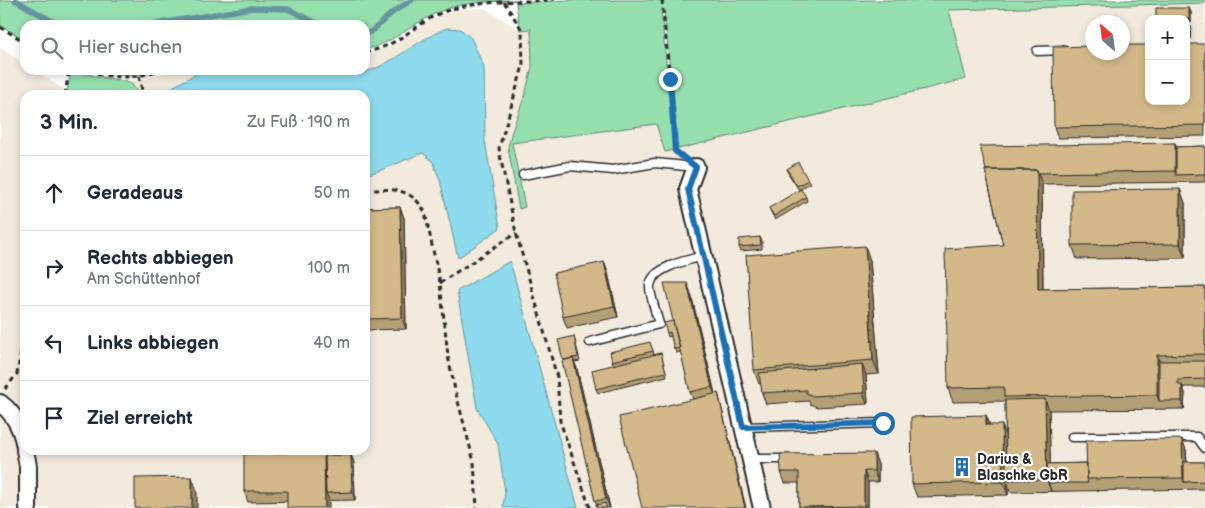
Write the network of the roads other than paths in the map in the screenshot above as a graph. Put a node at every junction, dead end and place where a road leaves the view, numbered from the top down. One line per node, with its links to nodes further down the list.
1 (1074, 50): 2 (lane)
2 (1037, 51)
3 (696, 167): 4 (lane); 5 (street)
4 (523, 175)
5 (704, 256): 6 (lane); 9 (street)
6 (590, 342)
7 (0, 403): 10 (street)
8 (883, 423): 9 (lane)
9 (743, 427): 14 (street)
10 (20, 430)
11 (1072, 437): 12 (lane)
12 (1205, 448)
13 (26, 455): 16 (street)
14 (751, 459): 15 (lane); 17 (street)
15 (799, 459)
16 (28, 508)
17 (762, 508)

